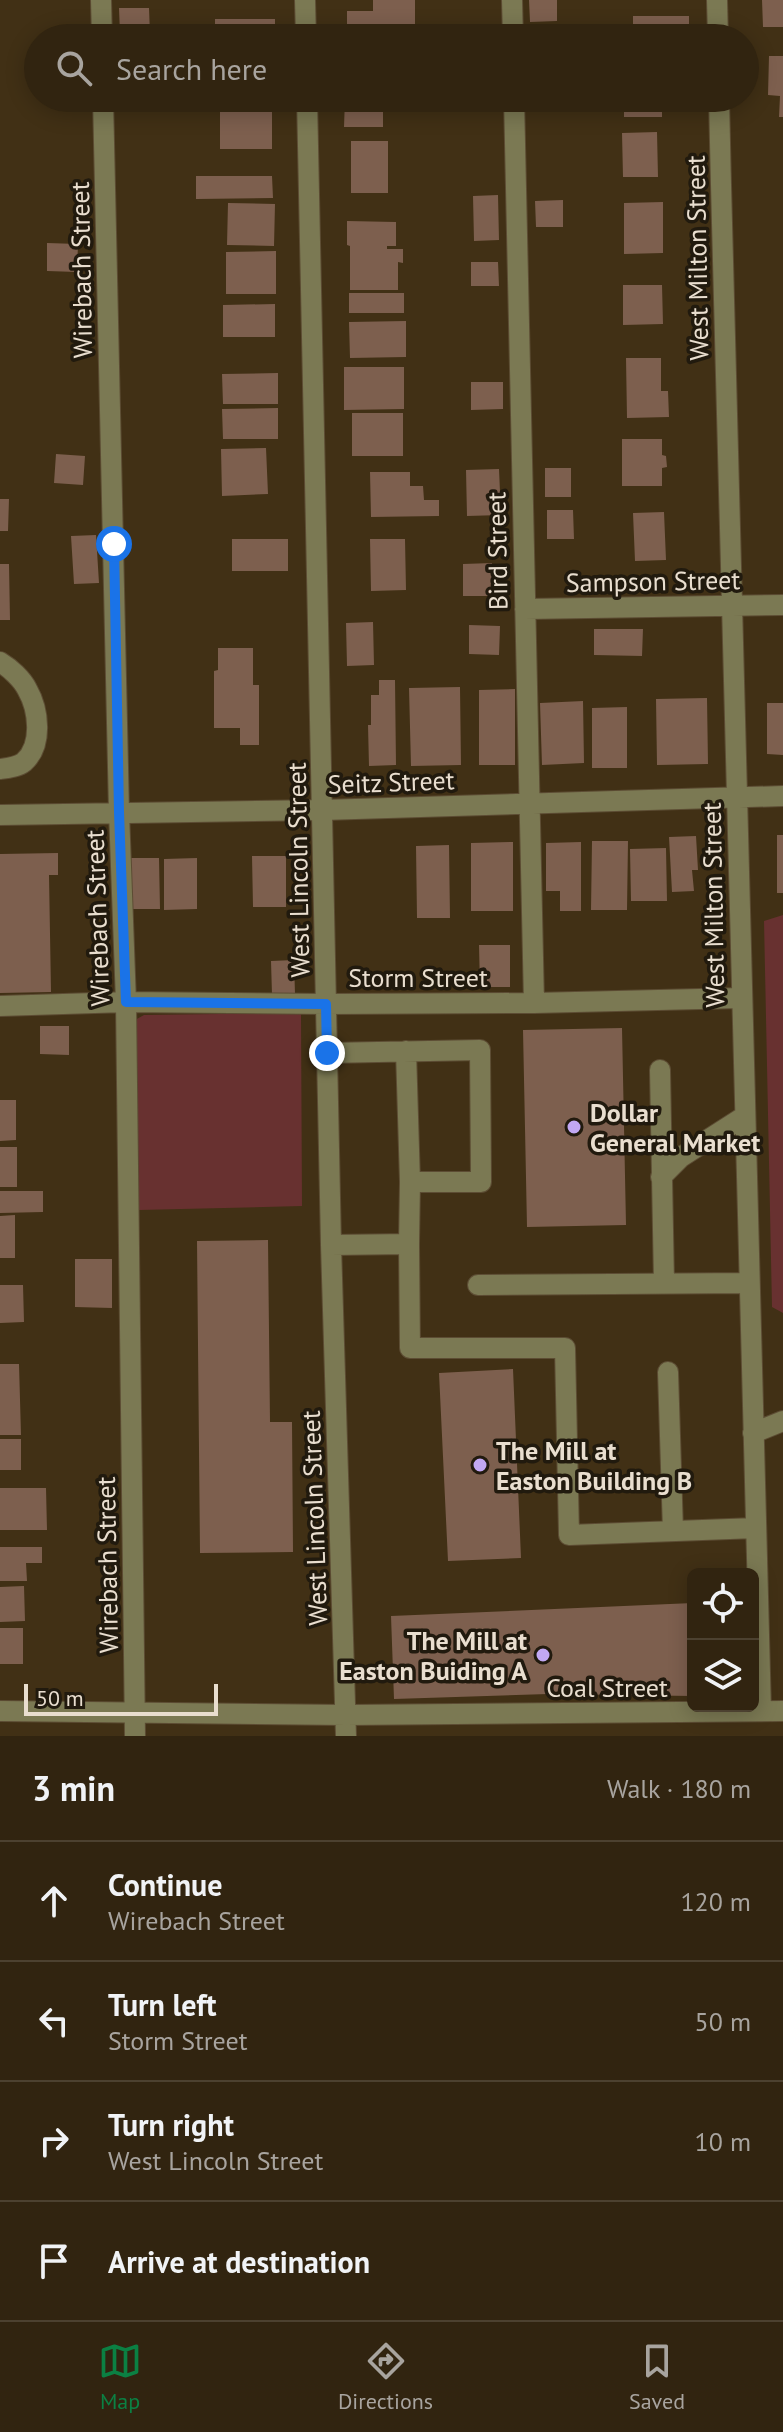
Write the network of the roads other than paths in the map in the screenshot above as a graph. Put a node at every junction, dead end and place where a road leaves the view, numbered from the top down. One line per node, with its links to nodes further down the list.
1 (101, 0): 5 (street)
2 (305, 0): 6 (street)
3 (512, 0): 7 (street)
4 (717, 0): 8 (street)
5 (102, 24)
6 (306, 24)
7 (513, 24)
8 (718, 24)
9 (103, 112): 22 (street, Wirebach Street)
10 (307, 112): 21 (street, West Lincoln Street)
11 (514, 112): 15 (street, Bird Street)
12 (719, 112): 14 (street, West Milton Street)
13 (783, 605): 14 (street, Sampson Street)
14 (730, 606): 15 (street, Sampson Street); 19 (street, West Milton Street)
15 (525, 609): 20 (street, Bird Street)
16 (0, 662): 17 (street)
17 (0, 769)
18 (783, 796): 19 (street, Seitz Street)
19 (737, 798): 20 (street, Seitz Street); 24 (street, West Milton Street)
20 (530, 803): 21 (street, Seitz Street); 26 (street, Bird Street)
21 (323, 810): 22 (street, Seitz Street); 27 (street, West Lincoln Street)
22 (119, 812): 23 (street, Seitz Street); 25 (street, Wirebach Street)
23 (0, 815)
24 (741, 998): 26 (street, Storm Street); 32 (street, West Milton Street)
25 (126, 1002): 27 (street, Storm Street); 28 (street, Storm Street); 46 (street, Wirebach Street)
26 (534, 1003): 27 (street, Storm Street)
27 (326, 1004): 30 (street, West Lincoln Street)
28 (0, 1006)
29 (406, 1051): 30 (street); 34 (street); 34 (street)
30 (327, 1053): 36 (street, West Lincoln Street)
31 (660, 1070): 33 (street)
32 (745, 1116): 33 (street); 38 (street, West Milton Street)
33 (661, 1177): 37 (street)
34 (410, 1182): 35 (street)
35 (409, 1244): 36 (street); 44 (street)
36 (331, 1245): 49 (street, West Lincoln Street)
37 (664, 1283): 38 (street); 39 (street)
38 (749, 1283): 42 (street, West Milton Street)
39 (478, 1285)
40 (668, 1372): 44 (street)
41 (783, 1421): 42 (street)
42 (753, 1433): 43 (street, West Milton Street)
43 (756, 1528): 44 (street); 47 (street, West Milton Street)
44 (673, 1531)
45 (0, 1711): 46 (street, Coal Street)
46 (135, 1711): 49 (street, Coal Street); 50 (street, Wirebach Street)
47 (761, 1711): 48 (street, Coal Street); 49 (street, Coal Street)
48 (783, 1711)
49 (346, 1715): 51 (street, West Lincoln Street)
50 (135, 1736)
51 (346, 1736)

